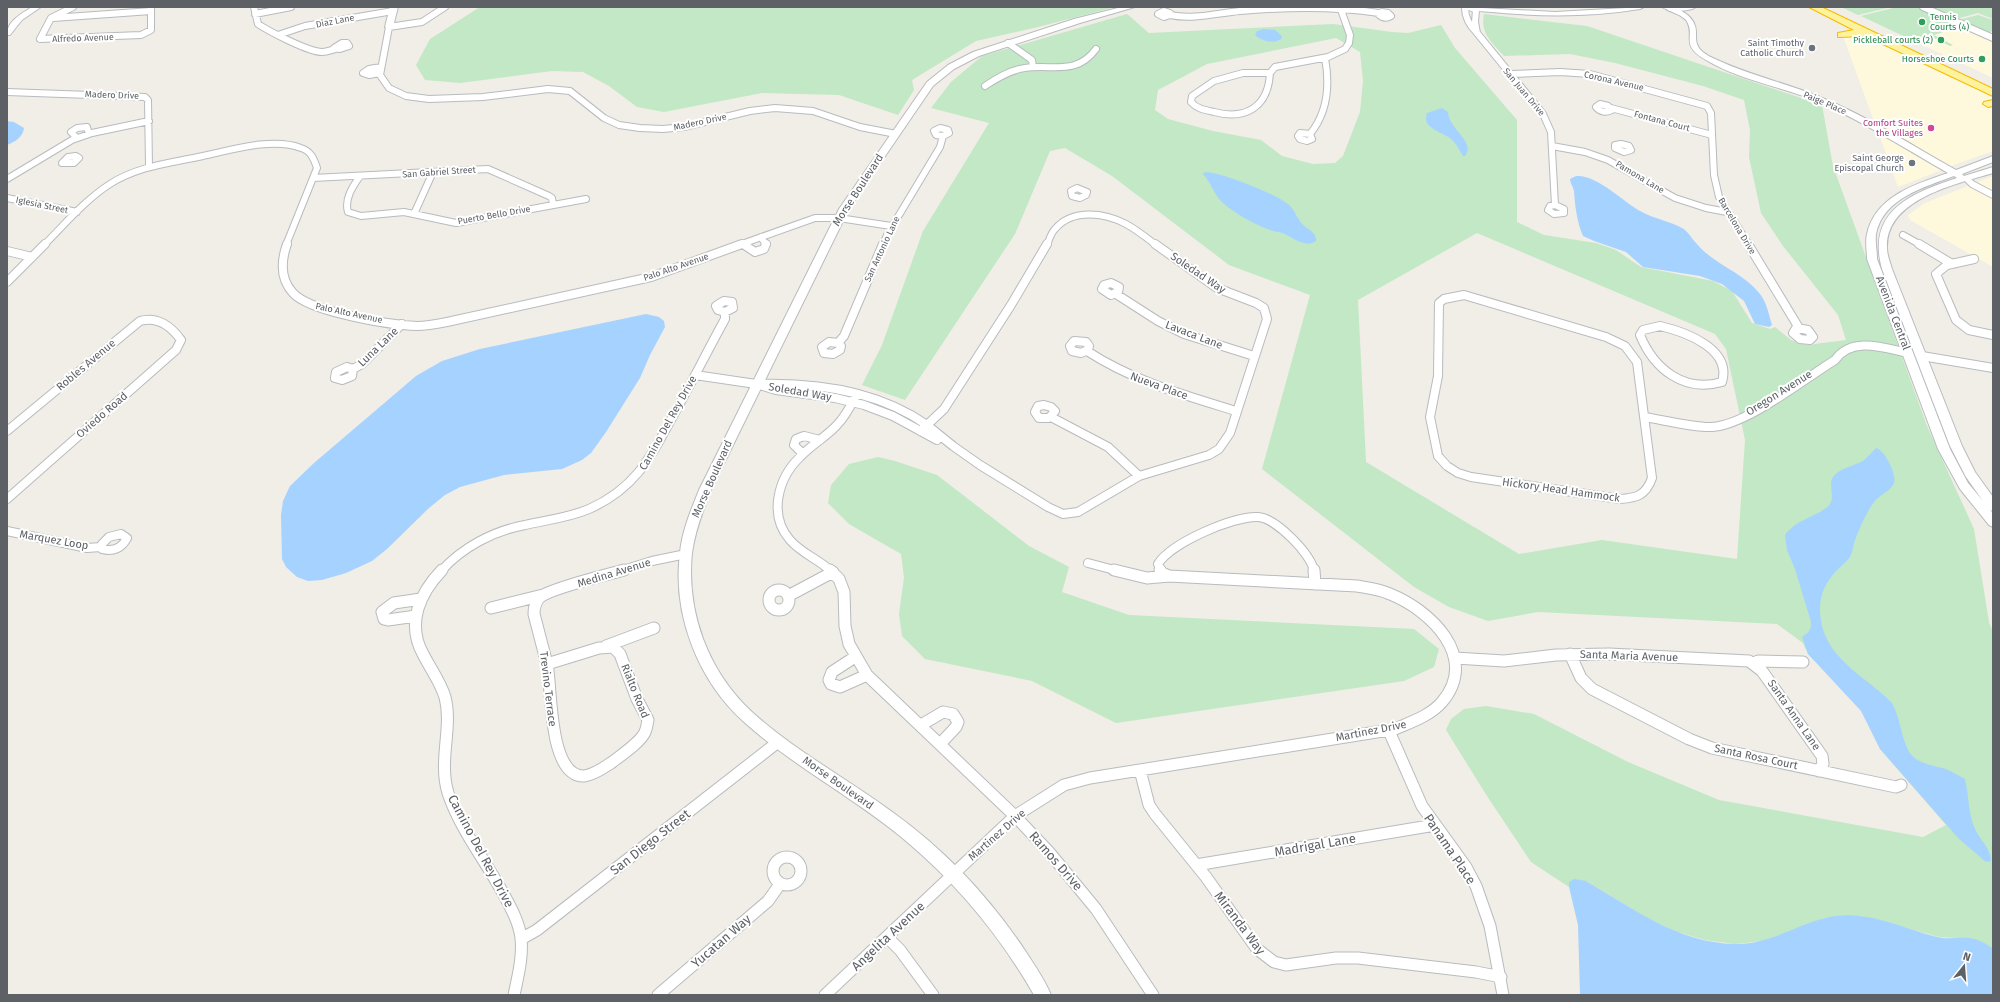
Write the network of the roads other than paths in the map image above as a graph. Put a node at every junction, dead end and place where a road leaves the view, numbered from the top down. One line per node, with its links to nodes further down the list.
1 (37, 7): 26 (street)
2 (73, 7): 23 (street, Alfredo Avenue)
3 (254, 7): 21 (street)
4 (291, 7): 21 (street)
5 (445, 7): 25 (street)
6 (1131, 7): 31 (street, Morse Boulevard)
7 (1470, 7): 19 (street); 27 (street); 27 (street, San Juan Drive)
8 (1498, 7): 9 (street)
9 (1608, 7)
10 (1640, 7): 19 (street)
11 (1668, 7): 12 (main road); 35 (street, Paige Place)
12 (1692, 7): 35 (street, Paige Place)
13 (1814, 7): 24 (highway)
14 (1833, 7): 41 (highway)
15 (1923, 7): 30 (street)
16 (1342, 8): 20 (street); 22 (street); 34 (street)
17 (151, 9): 23 (street); 23 (street, Alfredo Avenue)
18 (393, 9): 25 (street, Madero Drive); 28 (street, Diaz Lane)
19 (1618, 9)
20 (1379, 13)
21 (255, 14): 28 (street)
22 (1170, 15)
23 (53, 18)
24 (1850, 24): 29 (highway); 29 (highway)
25 (389, 27): 46 (street, Madero Drive)
26 (7, 33)
27 (1477, 34): 38 (street, San Juan Drive)
28 (278, 35): 33 (street)
29 (1874, 35): 41 (highway)
30 (1993, 38)
31 (1008, 43): 36 (street); 46 (street, Morse Boulevard)
32 (1096, 48): 36 (street)
33 (335, 49)
34 (1325, 58): 37 (street); 47 (street)
35 (1720, 65): 60 (street, Paige Place)
36 (1033, 67): 39 (street)
37 (1270, 73): 37 (street)
38 (1511, 74): 43 (street, Corona Avenue); 51 (street, San Juan Drive)
39 (985, 86)
40 (7, 92): 44 (street, Madero Drive)
41 (1993, 94)
42 (1611, 108): 48 (street, Fontana Court)
43 (1711, 113): 48 (street, Barcelona Drive)
44 (148, 122): 45 (street); 57 (street, Madero Drive)
45 (89, 134): 50 (street); 50 (street)
46 (896, 134): 76 (street, Morse Boulevard)
47 (1310, 134)
48 (1712, 134): 74 (street, Barcelona Drive)
49 (943, 136): 77 (street, San Antonio Lane)
50 (77, 138): 53 (street)
51 (1552, 146): 55 (street, Pamona Lane); 70 (street, San Juan Drive)
52 (1619, 150): 55 (street)
53 (46, 155): 54 (street); 63 (street)
54 (65, 159)
55 (1606, 159): 74 (street, Pamona Lane)
56 (1993, 159): 60 (street, Avenida Central)
57 (149, 167): 62 (street, Palo Alto Avenue); 73 (street, Palo Alto Avenue)
58 (1993, 170): 64 (street, Avenida Central)
59 (433, 172): 61 (street, San Gabriel Street); 69 (street, San Gabriel Street); 75 (street)
60 (1956, 173): 64 (street, Paige Place); 71 (street, Avenida Central)
61 (360, 176): 62 (street, San Gabriel Street); 75 (street, Puerto Bello Drive)
62 (313, 178): 88 (street, Palo Alto Avenue)
63 (7, 179)
64 (1966, 179): 65 (street, Paige Place); 66 (street, Paige Place); 72 (street, Avenida Central)
65 (1993, 191)
66 (1993, 195)
67 (7, 198): 73 (street, Iglesia Street)
68 (586, 199): 69 (street, Puerto Bello Drive)
69 (553, 204): 75 (street, Puerto Bello Drive)
70 (1555, 205)
71 (1886, 206): 72 (street); 94 (street, Avenida Central)
72 (1898, 210): 98 (street, Avenida Central)
73 (77, 212): 82 (street, Palo Alto Avenue)
74 (1727, 212): 90 (street, Barcelona Drive)
75 (414, 214)
76 (838, 221): 77 (street, Palo Alto Avenue); 79 (street, Palo Alto Avenue); 102 (street, Morse Boulevard)
77 (890, 229): 92 (street, San Antonio Lane)
78 (1903, 235): 84 (street)
79 (760, 237): 80 (street, Palo Alto Avenue); 80 (street)
80 (742, 244): 88 (street, Palo Alto Avenue)
81 (7, 251): 82 (street)
82 (32, 257): 85 (street, Palo Alto Avenue)
83 (1974, 259): 84 (street)
84 (1952, 264): 91 (street)
85 (7, 282)
86 (1116, 294): 97 (street, Lavaca Lane)
87 (725, 312): 101 (street, Camino Del Rey Drive)
88 (402, 324): 100 (street, Luna Lane)
89 (169, 328): 108 (street, Robles Avenue); 112 (street, Oviedo Road)
90 (1798, 328)
91 (1993, 335)
92 (838, 343)
93 (1086, 351): 104 (street, Nueva Place)
94 (1908, 353): 98 (street); 106 (street, Oregon Avenue); 114 (street, Avenida Central)
95 (1633, 354): 96 (street); 106 (street, Hickory Head Hammock); 106 (street, Hickory Head Hammock)
96 (1650, 354): 96 (street)
97 (1254, 356): 104 (street, Soledad Way); 107 (street, Soledad Way)
98 (1922, 356): 99 (street); 113 (street, Avenida Central)
99 (1993, 368)
100 (353, 369)
101 (696, 375): 102 (street, Soledad Way); 124 (street, Camino Del Rey Drive)
102 (756, 384): 103 (street, Soledad Way); 117 (street, Morse Boulevard)
103 (854, 398): 107 (street, Soledad Way); 109 (street, Ramos Drive)
104 (1236, 411): 111 (street, Soledad Way)
105 (1051, 417): 111 (street)
106 (1645, 417)
107 (923, 428): 111 (street, Soledad Way)
108 (7, 431)
109 (820, 440): 110 (street, Ramos Drive); 110 (street)
110 (803, 454): 119 (street, Ramos Drive)
111 (1139, 476)
112 (7, 499)
113 (1993, 506)
114 (1993, 522)
115 (7, 531): 116 (street, Marquez Loop)
116 (102, 547)
117 (686, 554): 123 (street, Medina Avenue); 138 (street, Morse Boulevard)
118 (1088, 564): 120 (street, Martinez Drive)
119 (833, 572): 122 (street); 130 (street, Ramos Drive)
120 (1169, 576): 121 (street, Martinez Drive); 121 (street)
121 (1315, 584): 131 (street, Martinez Drive)
122 (788, 596)
123 (540, 597): 125 (street, Medina Avenue); 134 (street, Trevino Terrace)
124 (421, 599): 126 (street, Camino Del Rey Drive); 126 (street)
125 (491, 608)
126 (416, 616): 150 (street, Camino Del Rey Drive)
127 (654, 628): 128 (street)
128 (606, 646): 134 (street); 142 (street, Rialto Road)
129 (1570, 654): 131 (street, Santa Maria Avenue); 133 (street, Santa Maria Avenue); 141 (street, Santa Rosa Court)
130 (855, 658): 135 (street, Ramos Drive); 135 (street)
131 (1455, 658): 137 (street, Martinez Drive)
132 (1803, 662): 133 (street, Santa Maria Avenue)
133 (1754, 663): 141 (street, Santa Anna Lane)
134 (547, 664): 142 (street, Trevino Terrace)
135 (867, 676): 136 (street, Ramos Drive)
136 (921, 725): 139 (street, Ramos Drive); 139 (street)
137 (1389, 730): 140 (street, Martinez Drive); 145 (street, Panama Place)
138 (778, 742): 147 (street, Morse Boulevard); 150 (street, San Diego Street)
139 (940, 744): 144 (street, Ramos Drive)
140 (1140, 770): 144 (street, Martinez Drive); 146 (street, Miranda Way)
141 (1819, 771): 143 (street, Santa Rosa Court)
142 (575, 775)
143 (1901, 785)
144 (1015, 816): 147 (street, Martinez Drive); 157 (street, Ramos Drive)
145 (1434, 825): 146 (street, Madrigal Lane); 151 (street, Panama Place)
146 (1196, 865): 151 (street, Miranda Way)
147 (952, 875): 149 (street, Angelita Avenue); 156 (street, Morse Boulevard)
148 (780, 884): 153 (street, Yucatan Way)
149 (887, 937): 154 (street, Angelita Avenue); 155 (street)
150 (521, 939): 152 (street, Camino Del Rey Drive)
151 (1501, 977): 158 (street, Panama Place)
152 (514, 995)
153 (658, 995)
154 (824, 995)
155 (933, 995)
156 (1043, 995)
157 (1152, 995)
158 (1503, 995)

